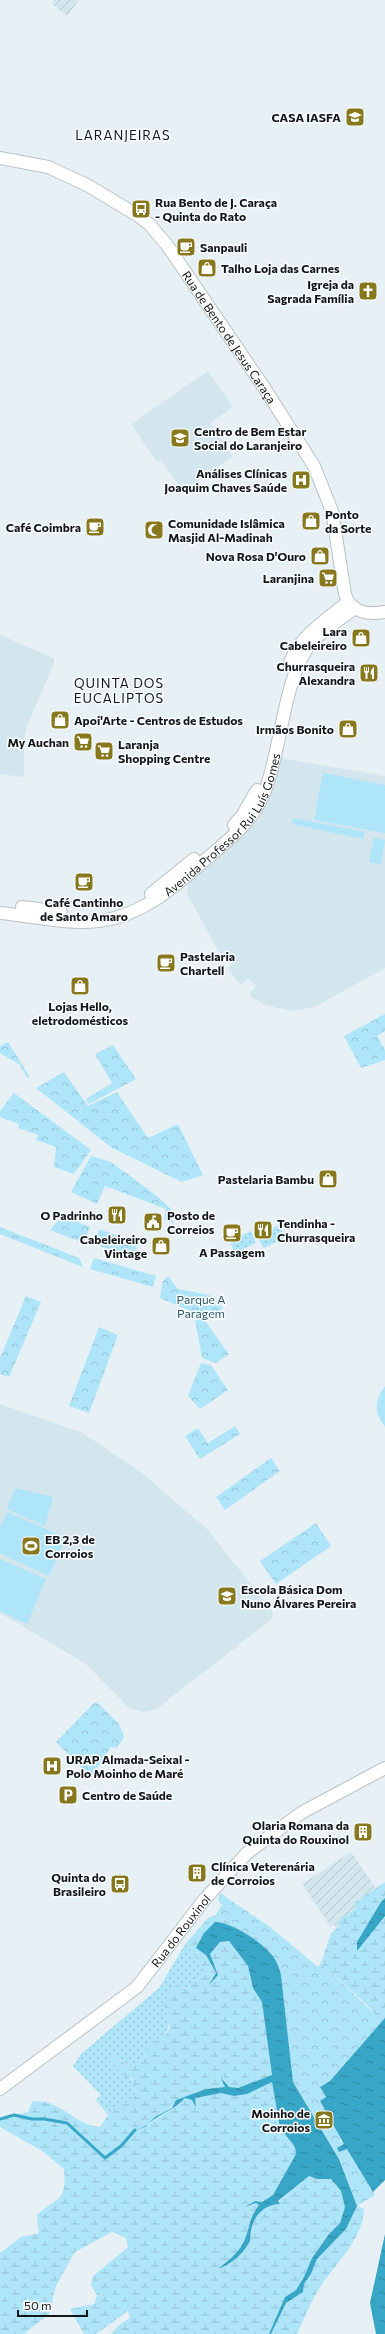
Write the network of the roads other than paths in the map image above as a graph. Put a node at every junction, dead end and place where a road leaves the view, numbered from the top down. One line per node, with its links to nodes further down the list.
1 (0, 158): 2 (main road, Rua de Bento de Jesus Caraça)
2 (352, 605): 3 (main road); 4 (main road, Avenida Professor Rui Luís Gomes); 5 (main road, Avenida Professor Rui Luís Gomes)
3 (385, 612)
4 (0, 904)
5 (0, 913)
6 (385, 1768): 7 (main road, Rua do Rouxinol)
7 (0, 2089)

